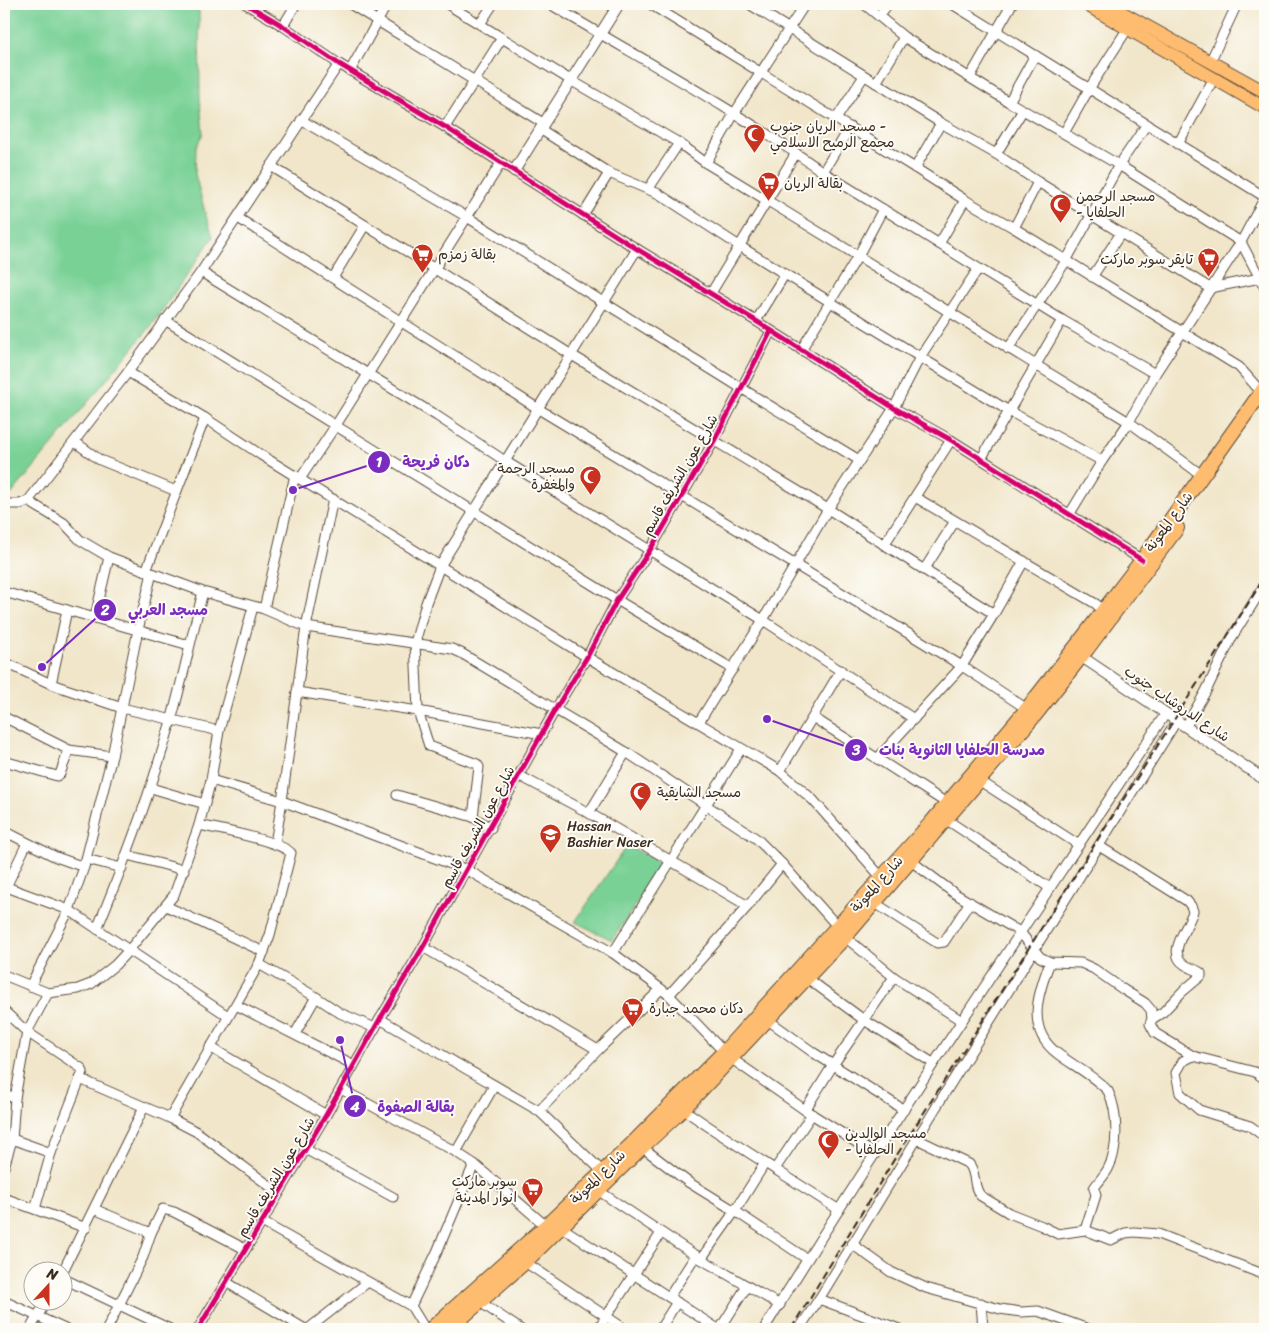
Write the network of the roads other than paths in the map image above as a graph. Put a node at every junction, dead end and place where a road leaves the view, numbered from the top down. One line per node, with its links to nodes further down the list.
1 (246, 4): 22 (street)
2 (296, 4): 22 (street)
3 (350, 4): 20 (street)
4 (387, 4): 20 (street)
5 (447, 4): 21 (street)
6 (493, 4): 21 (street)
7 (550, 4): 26 (street)
8 (619, 4): 26 (street)
9 (650, 4): 33 (street)
10 (749, 4): 24 (street)
11 (805, 4): 24 (street)
12 (864, 4): 19 (street)
13 (888, 4): 19 (street)
14 (952, 4): 25 (street)
15 (1012, 4): 25 (street)
16 (1085, 4): 23 (main road)
17 (1107, 4): 30 (main road)
18 (1237, 4): 30 (street)
19 (879, 16): 27 (street)
20 (378, 20): 32 (street); 37 (street)
21 (480, 24): 28 (street)
22 (283, 26): 31 (street)
23 (1128, 28): 36 (main road); 40 (street)
24 (789, 29): 33 (street); 34 (street)
25 (997, 32): 29 (street); 35 (street)
26 (600, 34): 38 (street); 45 (street)
27 (904, 37): 35 (street); 39 (street)
28 (502, 38): 37 (street); 38 (street)
29 (1035, 55): 40 (street); 42 (street)
30 (1210, 62): 41 (main road)
31 (339, 64): 32 (street); 47 (street)
32 (350, 71): 51 (street)
33 (761, 72): 45 (street); 46 (street)
34 (864, 76): 39 (street); 46 (street)
35 (970, 77): 42 (street)
36 (1214, 78): 43 (main road); 55 (street)
37 (474, 81): 50 (street); 51 (street)
38 (572, 81): 50 (street); 54 (street)
39 (876, 83): 48 (street)
40 (1089, 89): 49 (street); 53 (street)
41 (1265, 92)
42 (1009, 102): 44 (street)
43 (1265, 108)
44 (1022, 110): 53 (street); 57 (street)
45 (734, 114): 56 (street); 59 (street)
46 (836, 119): 52 (street)
47 (301, 120): 61 (street); 74 (street)
48 (941, 123): 57 (street); 62 (street)
49 (1147, 124): 55 (street); 60 (street)
50 (541, 126): 63 (street); 64 (street)
51 (445, 127): 58 (street)
52 (850, 127): 62 (street); 65 (street)
53 (1064, 133): 60 (street)
54 (679, 144): 59 (street); 67 (street)
55 (1178, 144): 68 (street)
56 (796, 153): 65 (street); 70 (street)
57 (996, 154): 66 (street)
58 (501, 163): 63 (street); 74 (street)
59 (706, 163): 70 (street)
60 (1119, 165): 73 (street); 79 (street)
61 (271, 166): 75 (street); 76 (street)
62 (915, 168): 69 (street)
63 (514, 171): 72 (street)
64 (609, 172): 67 (street); 72 (street)
65 (823, 172): 71 (street)
66 (1038, 182): 73 (street); 77 (street)
67 (649, 188): 81 (street)
68 (1265, 197): 79 (street)
69 (965, 200): 77 (street); 80 (street)
70 (768, 201): 81 (street); 83 (street)
71 (883, 209): 80 (street); 83 (street)
72 (583, 215): 82 (street)
73 (1091, 215): 78 (street); 84 (street)
74 (467, 217): 85 (street); 95 (street)
75 (238, 218): 87 (street); 90 (street)
76 (365, 225): 85 (street); 90 (street)
77 (1014, 228): 84 (street)
78 (1121, 233): 89 (street); 92 (street)
79 (1241, 242): 91 (street); 92 (street)
80 (939, 244): 86 (street)
81 (741, 247): 88 (street); 94 (street)
82 (637, 249): 94 (street); 95 (street)
83 (858, 256): 96 (street); 98 (street)
84 (1066, 261): 89 (street); 97 (street)
85 (435, 268): 101 (street); 107 (street)
86 (978, 268): 97 (street); 98 (street)
87 (201, 272): 99 (street); 111 (street)
88 (785, 274): 96 (street); 102 (street)
89 (1092, 277): 104 (street)
90 (333, 278): 101 (street)
91 (1260, 278): 92 (street); 93 (street)
92 (1210, 288): 104 (street)
93 (1265, 288)
94 (711, 293): 102 (street)
95 (603, 302): 107 (street); 113 (street)
96 (830, 303): 106 (street); 108 (street)
97 (1037, 305): 100 (street); 105 (street)
98 (948, 312): 105 (street); 108 (street)
99 (165, 320): 110 (street); 120 (street)
100 (1062, 320): 109 (street); 112 (street)
101 (402, 321): 111 (street); 115 (street)
102 (756, 321): 103 (street)
103 (771, 331): 106 (street); 113 (street, شارع عون الشريف قاسم)
104 (1183, 332): 112 (street); 114 (street)
105 (1008, 349): 109 (street)
106 (801, 350): 116 (street)
107 (570, 354): 115 (street); 122 (street)
108 (920, 357): 116 (street); 117 (street)
109 (1036, 366): 117 (street); 119 (street)
110 (128, 372): 118 (street); 123 (street)
111 (367, 374): 120 (street); 126 (street)
112 (1156, 374): 119 (street)
113 (741, 388): 122 (street, شارع عون الشريف قاسم); 125 (street)
114 (1264, 394): 128 (highway, شارع المعونة); 164 (highway, شارع المعونة)
115 (537, 408): 126 (street); 131 (street)
116 (894, 408): 121 (street); 125 (street)
117 (1009, 411): 124 (street); 127 (street)
118 (204, 418): 129 (street); 130 (street)
119 (1129, 422): 127 (street); 128 (street)
120 (336, 426): 129 (street); 137 (street)
121 (950, 440): 124 (street); 132 (street)
122 (714, 441): 131 (street, شارع عون الشريف قاسم); 136 (street)
123 (74, 442): 130 (street); 134 (street)
124 (981, 459): 138 (street)
125 (860, 460): 136 (street)
126 (505, 461): 137 (street); 141 (street)
127 (1102, 461): 138 (street)
128 (1203, 476): 143 (highway, شارع المعونة)
129 (297, 477): 133 (street); 155 (street)
130 (176, 491): 148 (street)
131 (682, 495): 141 (street, شارع عون الشريف قاسم); 145 (street)
132 (915, 497): 139 (street); 140 (street)
133 (333, 499): 146 (street); 160 (street)
134 (28, 501): 135 (street); 142 (street)
135 (4, 505)
136 (828, 509): 140 (street); 145 (street)
137 (474, 510): 146 (street); 152 (street)
138 (1069, 515): 143 (street)
139 (955, 521): 144 (street); 147 (street)
140 (884, 545): 147 (street)
141 (650, 550): 152 (street, شارع عون الشريف قاسم); 159 (street)
142 (108, 557): 148 (street); 158 (street)
143 (1142, 560): 156 (highway, شارع المعونة)
144 (1024, 561): 156 (street); 157 (street)
145 (795, 564): 159 (street); 167 (street)
146 (440, 566): 162 (street); 165 (street)
147 (924, 570): 157 (street)
148 (149, 572): 151 (street); 161 (street)
149 (1265, 584): 182 (street)
150 (4, 592): 154 (street)
151 (203, 592): 153 (street); 163 (street)
152 (617, 600): 165 (street, شارع عون الشريف قاسم); 168 (street)
153 (253, 607): 155 (street); 183 (street)
154 (67, 610): 158 (street); 170 (street)
155 (264, 610): 160 (street)
156 (1103, 611): 164 (highway, شارع المعونة)
157 (994, 614): 167 (street)
158 (95, 617): 161 (street)
159 (764, 620): 168 (street); 169 (street)
160 (306, 627): 162 (street); 171 (street)
161 (138, 630): 163 (street); 172 (street)
162 (415, 643): 174 (street); 175 (street)
163 (189, 644): 179 (street)
164 (1077, 653): 173 (highway, شارع المعونة); 176 (street, شارع الدروشاب جنوب); 195 (highway, شارع المعونة)
165 (587, 657): 174 (street, شارع عون الشريف قاسم); 181 (street)
166 (4, 662): 170 (street)
167 (962, 666): 173 (street); 180 (street)
168 (733, 669): 181 (street)
169 (841, 670): 178 (street); 180 (street)
170 (51, 684): 172 (street)
171 (296, 692): 175 (street); 198 (street)
172 (122, 708): 179 (street); 188 (street)
173 (1027, 709): 201 (highway, شارع المعونة)
174 (555, 710): 184 (street, شارع عون الشريف قاسم); 187 (street)
175 (418, 711): 184 (street); 203 (street)
176 (1166, 713): 182 (street, شارع الدروشاب جنوب); 210 (street)
177 (4, 717): 186 (street)
178 (814, 718): 189 (street); 191 (street)
179 (172, 719): 183 (street); 196 (street)
180 (914, 719): 189 (street)
181 (699, 722): 185 (street)
182 (1181, 723): 194 (street, شارع الدروشاب جنوب); 211 (street)
183 (219, 731): 193 (street)
184 (542, 734): 192 (street, شارع عون الشريف قاسم)
185 (741, 749): 191 (street); 200 (street)
186 (69, 750): 188 (street); 190 (street)
187 (626, 752): 200 (street); 202 (street)
188 (112, 756): 215 (street)
189 (877, 759): 201 (street)
190 (4, 761)
191 (780, 771): 220 (street)
192 (520, 776): 202 (street); 206 (street, شارع عون الشريف قاسم)
193 (211, 780): 198 (street); 199 (street)
194 (1265, 780)
195 (980, 781): 204 (highway, شارع المعونة); 210 (street)
196 (151, 788): 199 (street); 212 (street)
197 (397, 795): 203 (street)
198 (282, 801): 209 (street); 219 (street)
199 (205, 804): 205 (street)
200 (705, 804): 213 (street); 216 (street)
201 (948, 804): 220 (highway, شارع المعونة)
202 (589, 813): 213 (street)
203 (473, 817): 206 (street)
204 (947, 820): 214 (highway, شارع المعونة); 222 (street)
205 (199, 824): 209 (street); 218 (street)
206 (491, 828): 219 (street, شارع عون الشريف قاسم)
207 (4, 831): 208 (street)
208 (27, 843): 215 (street); 221 (street)
209 (275, 844): 234 (street)
210 (1079, 845): 222 (street)
211 (1098, 846): 232 (street); 250 (street)
212 (127, 855): 217 (street); 218 (street)
213 (670, 860): 226 (street); 235 (street)
214 (911, 861): 223 (street); 224 (highway, شارع المعونة)
215 (85, 863): 217 (street); 227 (street)
216 (782, 864): 226 (street); 229 (street)
217 (122, 868): 228 (street)
218 (184, 870): 225 (street)
219 (467, 870): 231 (street, شارع عون الشريف قاسم); 235 (street)
220 (882, 878): 229 (highway, شارع المعونة)
221 (5, 887): 227 (street)
222 (1050, 888): 230 (street)
223 (970, 902): 224 (street); 230 (street)
224 (875, 903): 229 (highway, شارع المعونة)
225 (166, 906): 233 (street); 234 (street)
226 (748, 906): 244 (street)
227 (69, 910): 228 (street); 241 (street)
228 (97, 929): 233 (street)
229 (842, 932): 239 (street); 240 (highway, شارع المعونة); 259 (highway, شارع المعونة)
230 (1020, 932): 232 (street); 253 (street)
231 (423, 947): 249 (street, شارع عون الشريف قاسم); 258 (street)
232 (1034, 949): 236 (street); 278 (street)
233 (129, 950): 243 (street); 248 (street)
234 (264, 952): 237 (street)
235 (613, 953): 242 (street)
236 (1050, 962): 250 (street); 302 (street)
237 (259, 964): 245 (street); 246 (street)
238 (4, 975): 241 (street)
239 (894, 977): 252 (street); 253 (street)
240 (807, 978): 251 (highway, شارع المعونة); 252 (street)
241 (30, 986): 243 (street)
242 (661, 989): 244 (street); 258 (street)
243 (48, 993): 255 (street)
244 (669, 996): 259 (street)
245 (316, 997): 254 (street); 256 (street)
246 (236, 1005): 248 (street); 256 (street)
247 (4, 1010): 255 (street)
248 (228, 1016): 257 (street)
249 (380, 1019): 254 (street, شارع عون الشريف قاسم); 266 (street)
250 (1152, 1019): 260 (street)
251 (768, 1020): 259 (highway, شارع المعونة); 263 (street)
252 (864, 1020): 261 (street); 263 (street)
253 (962, 1021): 261 (street)
254 (375, 1028): 262 (street, شارع عون الشريف قاسم)
255 (27, 1032): 264 (street); 269 (street)
256 (295, 1034): 262 (street)
257 (210, 1047): 275 (street); 276 (street)
258 (598, 1050): 273 (street)
259 (728, 1055): 271 (highway, شارع المعونة); 274 (street); 289 (highway, شارع المعونة)
260 (1193, 1056): 265 (street); 279 (street)
261 (933, 1063): 272 (street)
262 (354, 1065): 267 (street, شارع عون الشريف قاسم)
263 (834, 1065): 272 (street); 274 (street)
264 (80, 1079): 270 (street); 283 (street)
265 (1265, 1079)
266 (494, 1086): 273 (street); 282 (street)
267 (341, 1090): 275 (street, شارع عون الشريف قاسم); 282 (street)
268 (4, 1094): 269 (street)
269 (15, 1098): 277 (street)
270 (144, 1107): 276 (street); 295 (street)
271 (683, 1109): 280 (highway, شارع المعونة); 285 (street)
272 (904, 1110): 284 (street)
273 (539, 1111): 289 (street)
274 (808, 1112): 284 (street); 288 (street)
275 (326, 1115): 281 (street, شارع عون الشريف قاسم)
276 (170, 1118): 291 (street)
277 (8, 1138): 283 (street); 287 (street)
278 (918, 1139): 302 (street); 305 (street)
279 (1265, 1139)
280 (642, 1147): 290 (highway, شارع المعونة); 297 (street)
281 (305, 1149): 291 (street, شارع عون الشريف قاسم); 292 (street)
282 (456, 1152): 286 (street)
283 (51, 1153): 294 (street)
284 (875, 1154): 296 (street)
285 (765, 1163): 288 (street); 297 (street)
286 (474, 1164): 299 (street); 325 (street)
287 (4, 1167)
288 (776, 1169): 296 (street)
289 (603, 1172): 299 (highway, شارع المعونة)
290 (599, 1192): 301 (highway, شارع المعونة); 303 (street)
291 (279, 1193): 298 (street, شارع عون الشريف قاسم)
292 (393, 1197)
293 (4, 1198): 294 (street)
294 (35, 1209): 300 (street)
295 (94, 1209): 300 (street); 304 (street)
296 (839, 1210): 308 (street)
297 (735, 1211): 307 (street); 308 (street)
298 (262, 1222): 306 (street, شارع عون الشريف قاسم); 314 (street)
299 (546, 1226): 336 (highway, شارع المعونة)
300 (86, 1228): 309 (street)
301 (561, 1228): 310 (highway, شارع المعونة); 311 (street)
302 (1085, 1230): 312 (street)
303 (661, 1232): 307 (street); 311 (street)
304 (151, 1233): 306 (street); 323 (street)
305 (852, 1244): 318 (street); 322 (street)
306 (245, 1249): 313 (street, شارع عون الشريف قاسم)
307 (699, 1257): 316 (street); 317 (street)
308 (807, 1259): 324 (street)
309 (69, 1260)
310 (525, 1262): 320 (highway, شارع المعونة); 328 (street)
311 (634, 1274): 317 (street); 328 (street)
312 (1265, 1275)
313 (226, 1282): 333 (street, شارع عون الشريف قاسم); 334 (street)
314 (368, 1282): 325 (street); 334 (street)
315 (72, 1283): 323 (street)
316 (747, 1286): 324 (street); 342 (street)
317 (668, 1297): 321 (street)
318 (819, 1299): 344 (street); 345 (street)
319 (4, 1301): 327 (street)
320 (480, 1302): 337 (highway, شارع المعونة); 338 (street)
321 (677, 1302): 341 (street); 342 (street)
322 (981, 1303): 346 (street); 347 (street)
323 (119, 1305): 331 (street); 332 (street)
324 (780, 1305): 343 (street)
325 (411, 1306): 335 (street)
326 (41, 1310): 327 (street)
327 (37, 1316): 329 (street); 330 (street)
328 (606, 1317): 339 (street); 340 (street)
329 (30, 1329)
330 (65, 1329)
331 (107, 1329)
332 (170, 1329)
333 (198, 1329)
334 (307, 1329)
335 (425, 1329)
336 (431, 1329)
337 (449, 1329)
338 (520, 1329)
339 (598, 1329)
340 (625, 1329)
341 (660, 1329)
342 (719, 1329)
343 (764, 1329)
344 (799, 1329)
345 (899, 1329)
346 (983, 1329)
347 (1088, 1329)

